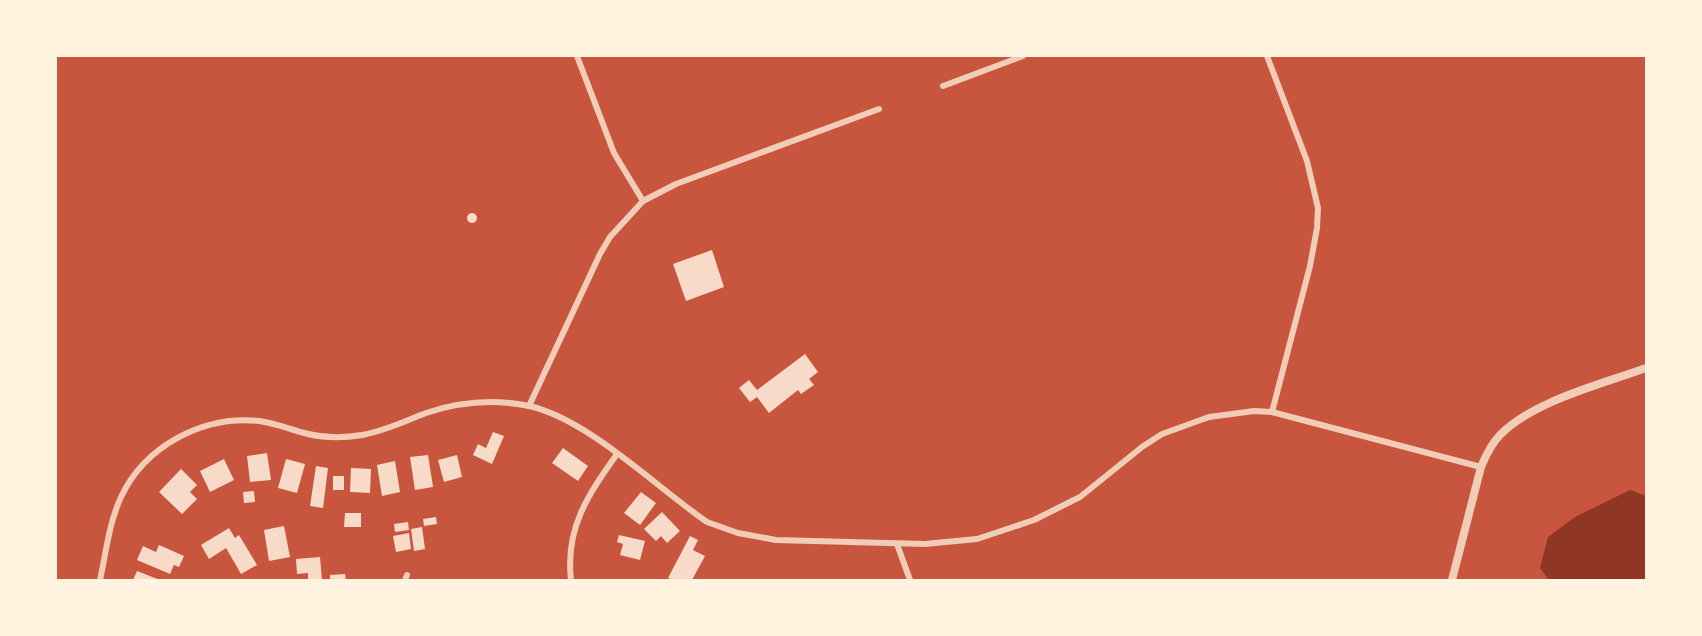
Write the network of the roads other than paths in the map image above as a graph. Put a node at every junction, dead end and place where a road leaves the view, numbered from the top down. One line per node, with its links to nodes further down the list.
1 (577, 56): 6 (street)
2 (1023, 56): 4 (street)
3 (1267, 56): 9 (street)
4 (943, 86)
5 (879, 109): 6 (street)
6 (643, 201): 8 (street)
7 (1647, 368): 11 (street)
8 (529, 406): 10 (street); 13 (street)
9 (1272, 412): 11 (street); 12 (street)
10 (617, 454): 12 (street); 14 (street)
11 (1481, 467): 16 (street)
12 (897, 544): 15 (street)
13 (100, 580)
14 (571, 580)
15 (910, 580)
16 (1452, 580)

